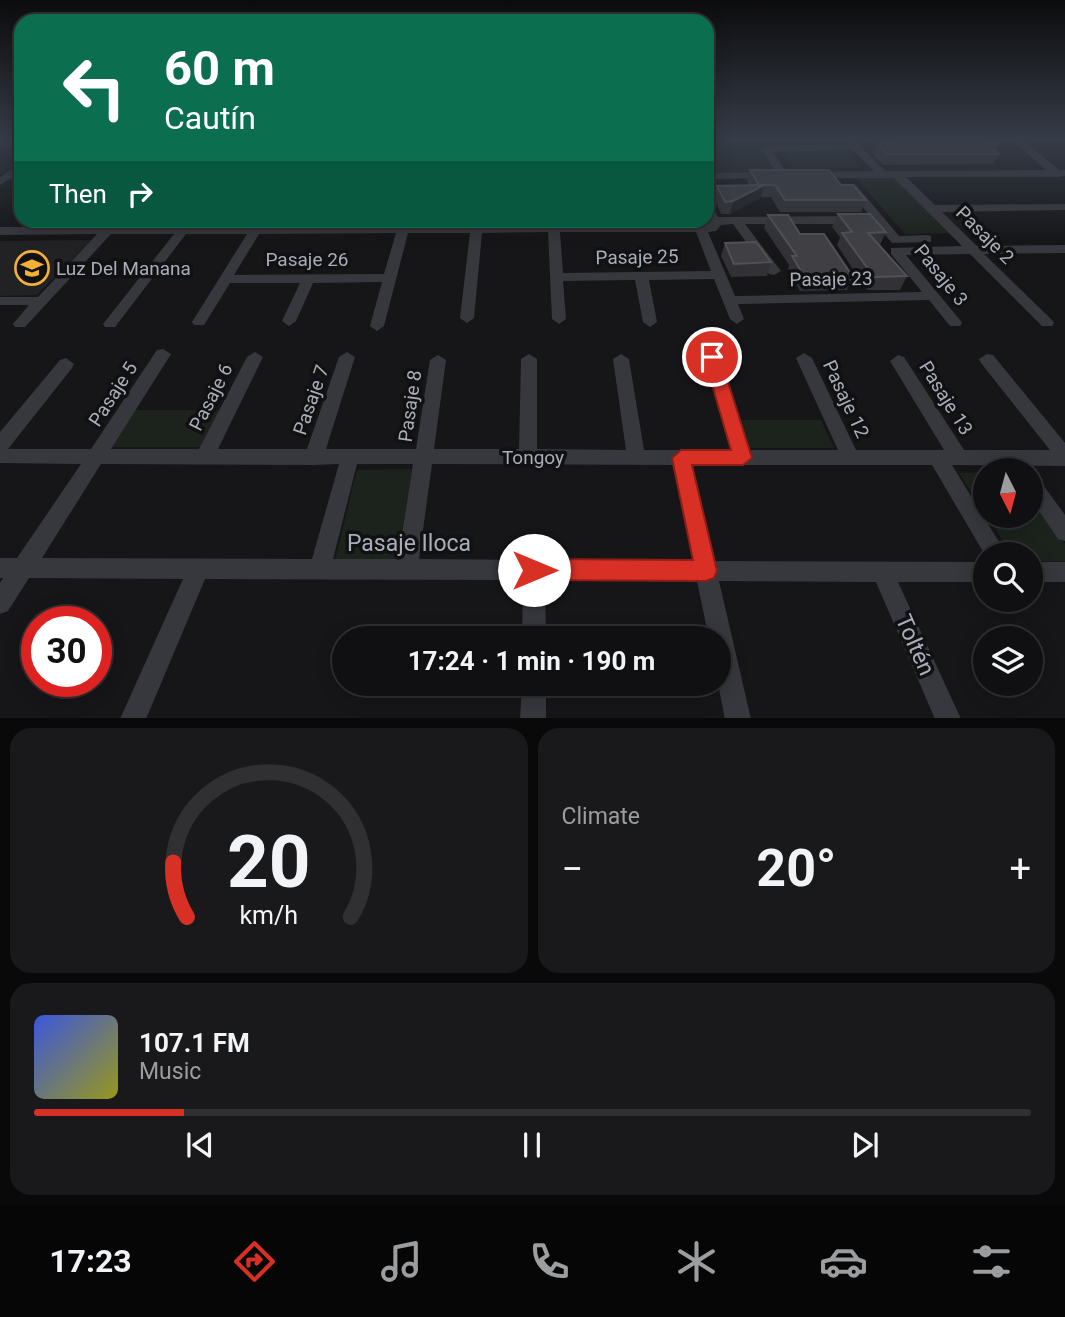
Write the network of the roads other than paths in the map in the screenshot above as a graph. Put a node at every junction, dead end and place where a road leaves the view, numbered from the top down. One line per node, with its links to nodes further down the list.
1 (954, 173): 2 (street)
2 (889, 174): 4 (street); 7 (street, Pasaje 2)
3 (783, 175): 4 (street); 5 (street)
4 (841, 175): 8 (street)
5 (714, 176)
6 (1065, 207): 7 (street)
7 (932, 209): 28 (street, Pasaje 2)
8 (879, 220): 9 (street); 25 (street)
9 (737, 221): 10 (street); 30 (street)
10 (714, 225)
11 (153, 228): 22 (street)
12 (174, 228): 52 (street)
13 (202, 228): 23 (street)
14 (299, 228): 23 (street)
15 (393, 228): 19 (street)
16 (495, 228): 20 (street)
17 (553, 228): 33 (street)
18 (710, 228): 31 (street)
19 (403, 229): 20 (street); 34 (street)
20 (476, 229): 43 (street)
21 (77, 230): 22 (street); 24 (street)
22 (108, 230): 42 (street)
23 (255, 230): 36 (street)
24 (3, 231)
25 (927, 239)
26 (1049, 249): 27 (street); 28 (street); 29 (street)
27 (1065, 249)
28 (973, 250): 38 (street, Pasaje 3); 50 (street, Pasaje 2)
29 (1065, 263)
30 (774, 271)
31 (719, 275): 32 (street, Pasaje 25); 40 (street)
32 (640, 276): 33 (street, Pasaje 25); 48 (street)
33 (556, 277): 45 (street)
34 (390, 278): 37 (street, Pasaje 26); 53 (street)
35 (849, 278): 39 (street)
36 (225, 279): 37 (street, Pasaje 26); 47 (street)
37 (308, 279): 46 (street)
38 (933, 296): 39 (street, Pasaje 23); 49 (street, Pasaje 3)
39 (862, 297): 40 (street, Pasaje 23)
40 (729, 300): 44 (street)
41 (0, 301): 42 (street)
42 (42, 301): 51 (street)
43 (467, 318)
44 (737, 318)
45 (559, 319)
46 (289, 321)
47 (198, 322)
48 (650, 322)
49 (955, 323)
50 (1046, 323)
51 (20, 324)
52 (110, 324)
53 (377, 326)
54 (163, 354): 67 (street, Pasaje 5)
55 (255, 357): 68 (street, Pasaje 6)
56 (347, 357): 69 (street, Pasaje 7)
57 (712, 357): 76 (street)
58 (804, 358): 77 (street, Pasaje 12)
59 (529, 359): 72 (street)
60 (621, 359): 73 (street)
61 (987, 359): 74 (street)
62 (438, 360): 71 (street, Pasaje 8)
63 (898, 361): 79 (street, Pasaje 13)
64 (66, 363): 65 (street)
65 (0, 445)
66 (0, 456): 67 (street, Tongoy)
67 (97, 456): 68 (street, Tongoy); 86 (street, Pasaje 5)
68 (205, 456): 69 (street, Tongoy)
69 (314, 457): 70 (street, Tongoy)
70 (350, 457): 71 (street, Tongoy); 88 (street)
71 (424, 457): 72 (street, Tongoy); 89 (street, Pasaje 8)
72 (528, 457): 73 (street, Tongoy)
73 (636, 457): 75 (street, Tongoy)
74 (1065, 457): 81 (street, Tongoy)
75 (681, 458): 76 (street, Tongoy); 91 (street)
76 (743, 458): 77 (street, Tongoy)
77 (851, 458): 78 (street, Tongoy)
78 (937, 458): 79 (street, Tongoy); 84 (street)
79 (959, 458): 80 (street, Tongoy)
80 (973, 459)
81 (1043, 460)
82 (1043, 501): 83 (street)
83 (1065, 532)
84 (989, 542)
85 (0, 568): 86 (street, Pasaje Iloca)
86 (23, 568): 87 (street, Pasaje Iloca); 96 (street, Pasaje 5)
87 (198, 569): 88 (street, Pasaje Iloca); 99 (street)
88 (320, 569): 89 (street, Pasaje Iloca)
89 (407, 569): 90 (street, Pasaje Iloca)
90 (534, 570): 91 (street, Pasaje Iloca); 97 (street)
91 (706, 571): 92 (street, Pasaje Iloca); 101 (street)
92 (882, 571): 93 (street, Pasaje Iloca); 102 (street, Toltén)
93 (973, 572)
94 (1043, 572): 95 (street)
95 (1065, 572)
96 (0, 603)
97 (534, 626)
98 (534, 696): 100 (street)
99 (133, 718)
100 (533, 718)
101 (738, 718)
102 (948, 718)

